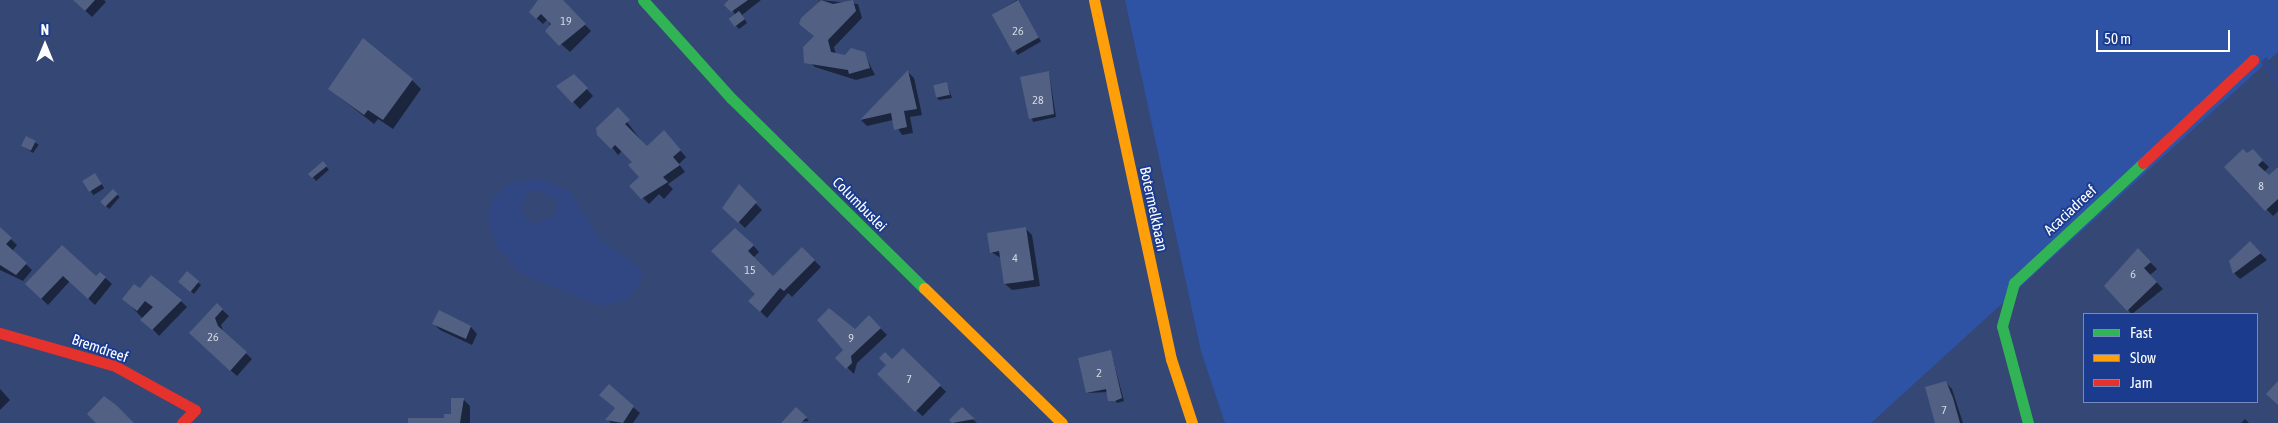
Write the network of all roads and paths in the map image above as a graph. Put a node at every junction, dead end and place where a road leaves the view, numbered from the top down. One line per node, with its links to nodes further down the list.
1 (643, 0): 6 (street, Columbuslei)
2 (1094, 0): 7 (street, Botermelkbaan)
3 (2252, 60): 8 (street, Acaciadreef)
4 (0, 333): 5 (street, Bremdreef)
5 (182, 423)
6 (1062, 423)
7 (1192, 423)
8 (2028, 423)

